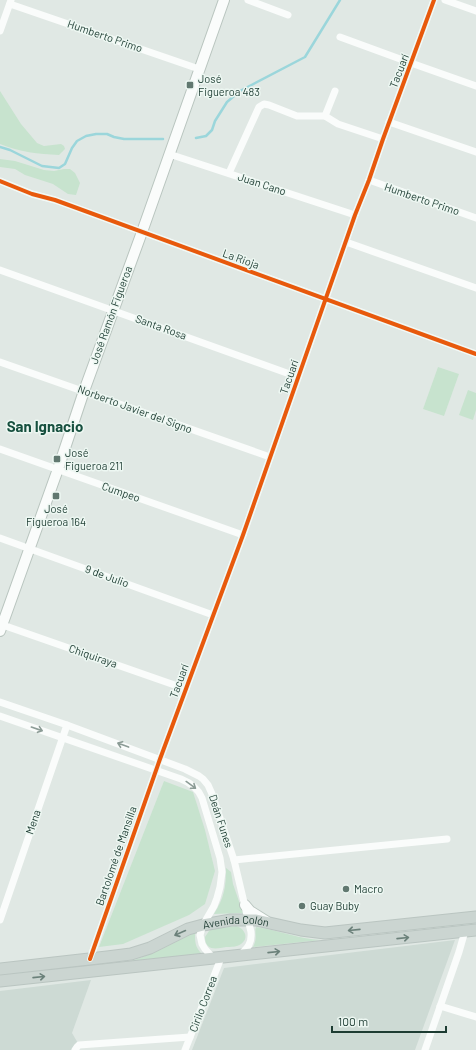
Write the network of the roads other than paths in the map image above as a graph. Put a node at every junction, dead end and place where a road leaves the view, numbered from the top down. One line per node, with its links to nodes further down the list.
1 (224, 0): 11 (main road, José Ramón Figueroa)
2 (248, 0): 7 (street)
3 (434, 0): 10 (street, Tacuarí)
4 (445, 0): 6 (street)
5 (11, 2): 8 (street); 11 (street, Humberto Primo)
6 (476, 11)
7 (288, 15)
8 (0, 31)
9 (340, 37): 10 (street)
10 (412, 63): 12 (street); 15 (street, Tacuarí)
11 (199, 69): 18 (main road, José Ramón Figueroa)
12 (476, 86)
13 (335, 91): 14 (street)
14 (325, 116): 16 (street); 19 (street)
15 (389, 122): 16 (street, Tacuarí); 17 (street)
16 (382, 139): 20 (street, Tacuarí)
17 (476, 152)
18 (169, 154): 19 (street, Juan Cano); 24 (main road, José Ramón Figueroa)
19 (228, 173): 22 (street, Juan Cano)
20 (369, 180): 22 (street, Tacuarí); 23 (street, Humberto Primo)
21 (0, 181): 24 (street, La Rioja)
22 (355, 215): 25 (street, Tacuarí)
23 (476, 218)
24 (142, 232): 28 (street, La Rioja); 29 (main road, José Ramón Figueroa)
25 (346, 242): 27 (street); 28 (street, Tacuarí)
26 (0, 270): 29 (street, Santa Rosa)
27 (476, 288)
28 (326, 299): 30 (street, La Rioja); 32 (street, Tacuarí)
29 (113, 310): 32 (street, Santa Rosa); 33 (main road, José Ramón Figueroa)
30 (476, 354)
31 (0, 362): 33 (street, Norberto Javier del Signo)
32 (298, 377): 35 (street, Tacuarí)
33 (84, 391): 35 (street, Norberto Javier del Signo); 36 (main road, José Ramón Figueroa)
34 (0, 449): 36 (street, Cumpeo)
35 (270, 457): 37 (street, Tacuarí)
36 (58, 469): 37 (street, Cumpeo); 39 (main road, José Ramón Figueroa)
37 (243, 535): 40 (street, Tacuarí)
38 (0, 538): 39 (street, 9 de Julio)
39 (30, 549): 40 (street, 9 de Julio); 41 (main road, José Ramón Figueroa)
40 (213, 615): 42 (street, Tacuarí)
41 (1, 626): 42 (street, Chiquiraya)
42 (186, 689): 47 (street, Tacuarí)
43 (0, 702): 45 (street, Deán Funes)
44 (0, 716): 46 (street, Deán Funes, one-way to 46)
45 (67, 725): 46 (street, Mena); 47 (street, Deán Funes, one-way to 45)
46 (62, 738): 48 (street, Deán Funes); 53 (street, Mena)
47 (160, 759): 48 (street, Bartolomé de Mansilla); 50 (street, Deán Funes)
48 (156, 771): 56 (street, Deán Funes, one-way to 56); 60 (street, Bartolomé de Mansilla)
49 (447, 839): 50 (street)
50 (234, 860): 51 (street, Deán Funes)
51 (245, 905): 54 (street, Deán Funes); 55 (main road)
52 (476, 917): 55 (main road, Avenida Colón, one-way to 55)
53 (0, 920)
54 (248, 920): 55 (main road, Avenida Colón); 56 (main road, Avenida Colón); 58 (street, Deán Funes)
55 (272, 923)
56 (203, 925): 59 (street, Deán Funes); 60 (main road, Avenida Colón, one-way to 60)
57 (470, 930): 58 (main road, one-way to 57); 63 (street)
58 (240, 956): 59 (main road)
59 (217, 958): 62 (main road, one-way to 59); 65 (street, Cirilo Correa)
60 (90, 959): 61 (main road, Avenida Colón)
61 (0, 969)
62 (0, 981)
63 (440, 1006): 64 (street); 68 (street)
64 (476, 1017)
65 (190, 1037): 66 (street); 67 (street, Cirilo Correa)
66 (77, 1048)
67 (185, 1050)
68 (425, 1050)

